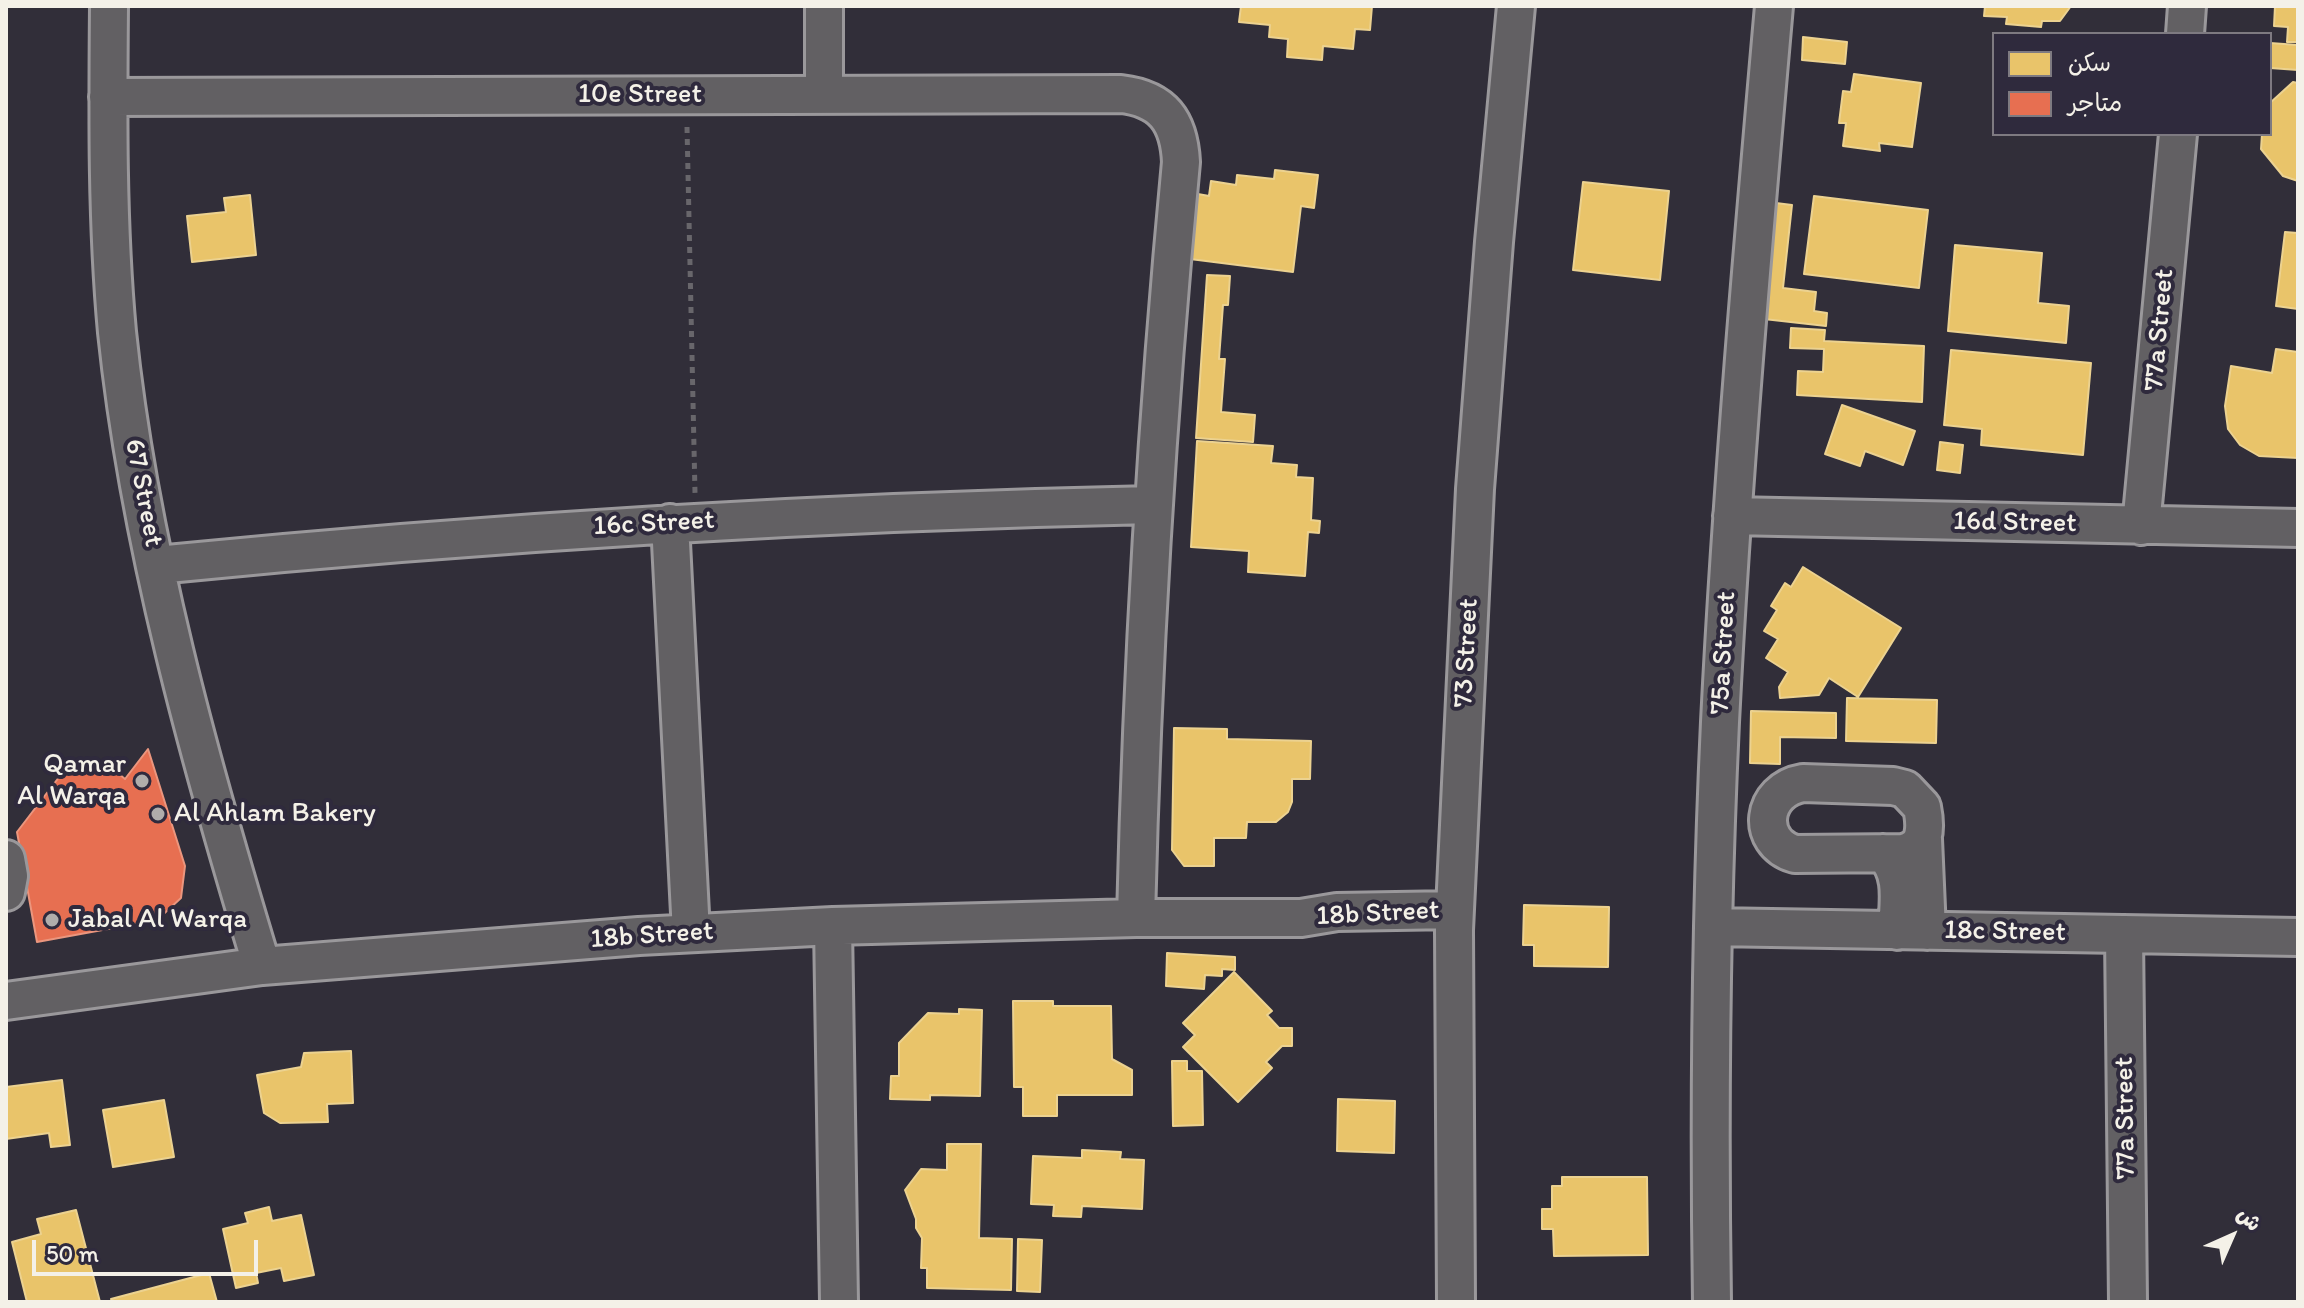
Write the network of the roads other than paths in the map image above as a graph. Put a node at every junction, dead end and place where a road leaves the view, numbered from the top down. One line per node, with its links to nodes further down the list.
1 (109, 6): 8 (street, 67 Street)
2 (824, 6): 7 (street)
3 (1516, 6): 21 (street, 73 Street)
4 (1774, 6): 11 (street, 75a Street)
5 (2187, 6): 6 (street)
6 (2185, 32)
7 (824, 95): 8 (street, 10e Street); 10 (street, 10e Street)
8 (108, 97): 15 (street, 67 Street)
9 (2178, 136): 13 (street, 77a Street)
10 (1152, 505): 12 (street, 16c Street); 20 (street)
11 (1732, 516): 13 (street, 16d Street); 23 (street, 75a Street)
12 (683, 522): 15 (street, 16c Street); 25 (street)
13 (2141, 526): 14 (street, 16d Street)
14 (2298, 528)
15 (157, 565): 28 (street, 67 Street)
16 (1923, 839): 17 (street); 17 (street); 24 (street)
17 (1883, 853): 24 (street)
18 (6, 859): 19 (street)
19 (6, 892)
20 (1136, 918): 21 (street, 18b Street); 22 (street, 18b Street)
21 (1454, 920): 31 (street, 73 Street)
22 (833, 926): 25 (street, 18b Street); 30 (street)
23 (1713, 927): 24 (street, 18c Street); 32 (street, 75a Street)
24 (1912, 931): 26 (street, 18c Street)
25 (691, 933): 28 (street, 18b Street)
26 (2124, 934): 27 (street, 18c Street); 33 (street, 77a Street)
27 (2298, 937)
28 (262, 966): 29 (street, 18b Street)
29 (6, 1001)
30 (839, 1302)
31 (1456, 1302)
32 (1712, 1302)
33 (2128, 1302)

